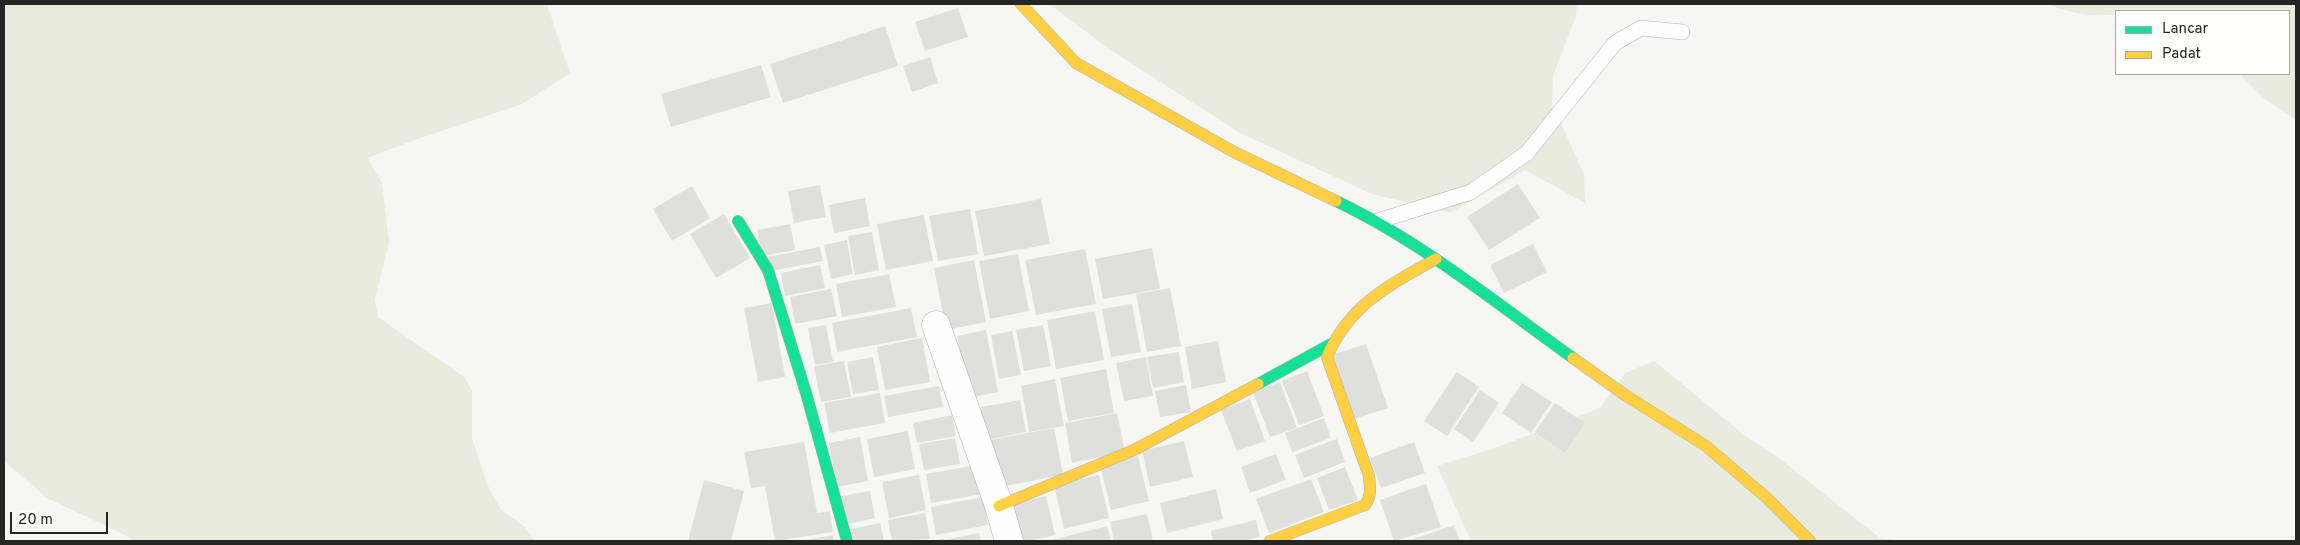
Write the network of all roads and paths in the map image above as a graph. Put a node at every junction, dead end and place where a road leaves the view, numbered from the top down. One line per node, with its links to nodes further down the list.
1 (1021, 4): 4 (street)
2 (1682, 32): 4 (lane)
3 (738, 221): 9 (street)
4 (1378, 222): 5 (street)
5 (1436, 259): 7 (street); 12 (street)
6 (936, 325): 8 (street)
7 (1331, 344): 8 (street); 11 (street)
8 (999, 506): 10 (street)
9 (847, 541)
10 (1009, 541)
11 (1270, 541)
12 (1810, 541)

